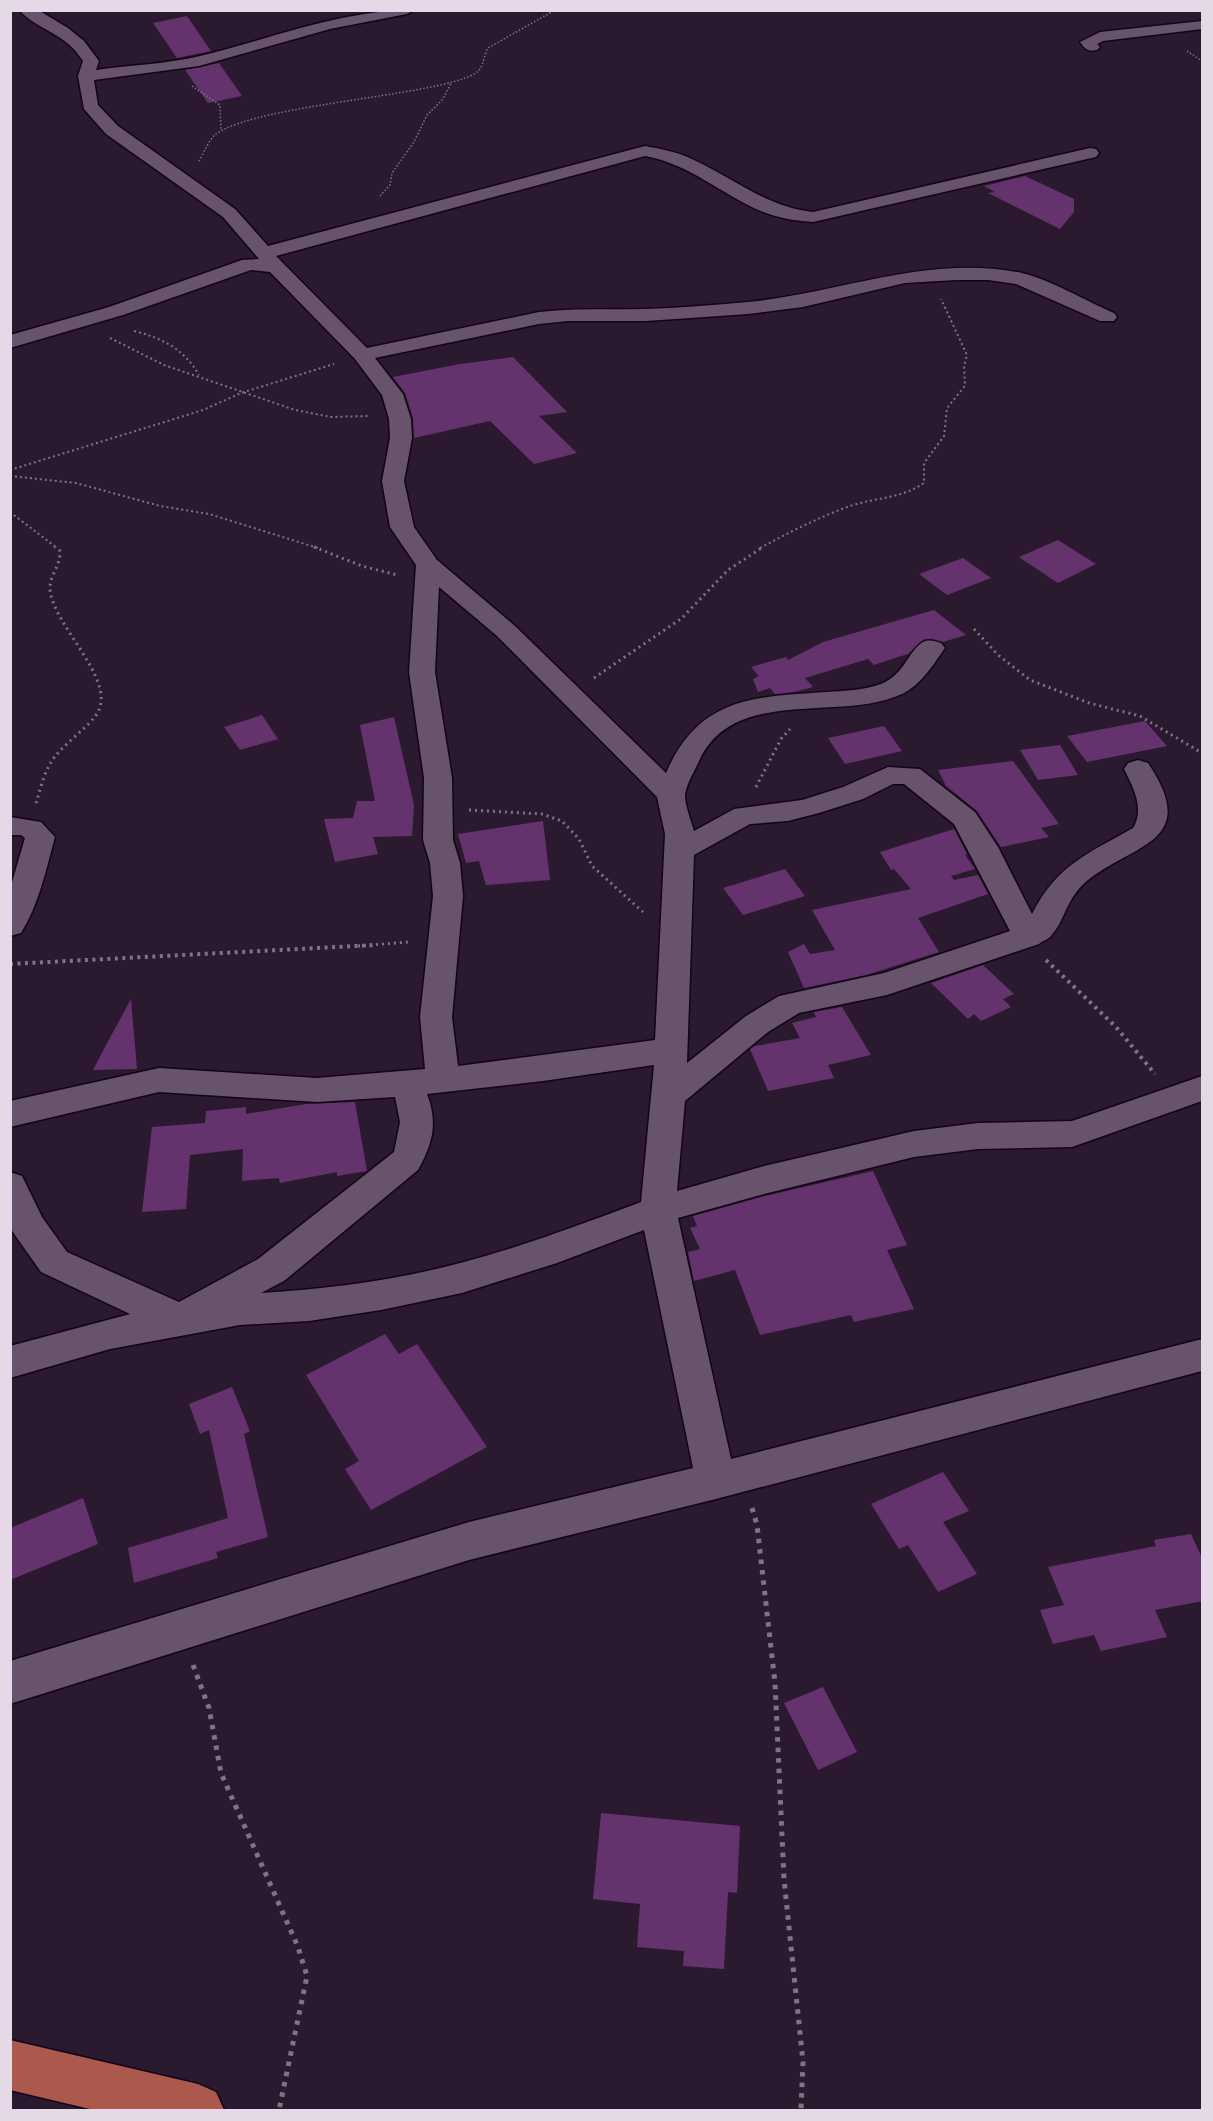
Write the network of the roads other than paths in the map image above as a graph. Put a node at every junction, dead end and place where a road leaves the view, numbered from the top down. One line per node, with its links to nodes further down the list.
1 (26, 10): 5 (street)
2 (407, 10): 5 (street)
3 (1203, 25): 4 (street)
4 (1092, 47)
5 (86, 76): 7 (street)
6 (1090, 153): 7 (street)
7 (270, 260): 9 (street); 10 (street)
8 (1107, 317): 10 (street)
9 (10, 342)
10 (362, 355): 11 (street)
11 (427, 573): 14 (street); 20 (street)
12 (932, 648): 14 (street)
13 (1138, 769): 18 (street)
14 (671, 794): 16 (street)
15 (23, 828): 17 (street)
16 (679, 851): 18 (street); 19 (street)
17 (10, 926)
18 (1019, 941): 23 (street)
19 (672, 1050): 20 (street); 23 (street)
20 (443, 1078): 21 (street)
21 (406, 1083): 24 (street); 27 (street)
22 (1197, 1090): 26 (street)
23 (669, 1096): 26 (street)
24 (10, 1114)
25 (10, 1186): 27 (street)
26 (658, 1210): 27 (street); 30 (street)
27 (180, 1320): 29 (street)
28 (1203, 1355): 30 (street)
29 (10, 1362)
30 (729, 1478): 31 (street)
31 (10, 1683)
32 (10, 2065): 33 (main road)
33 (198, 2110)

